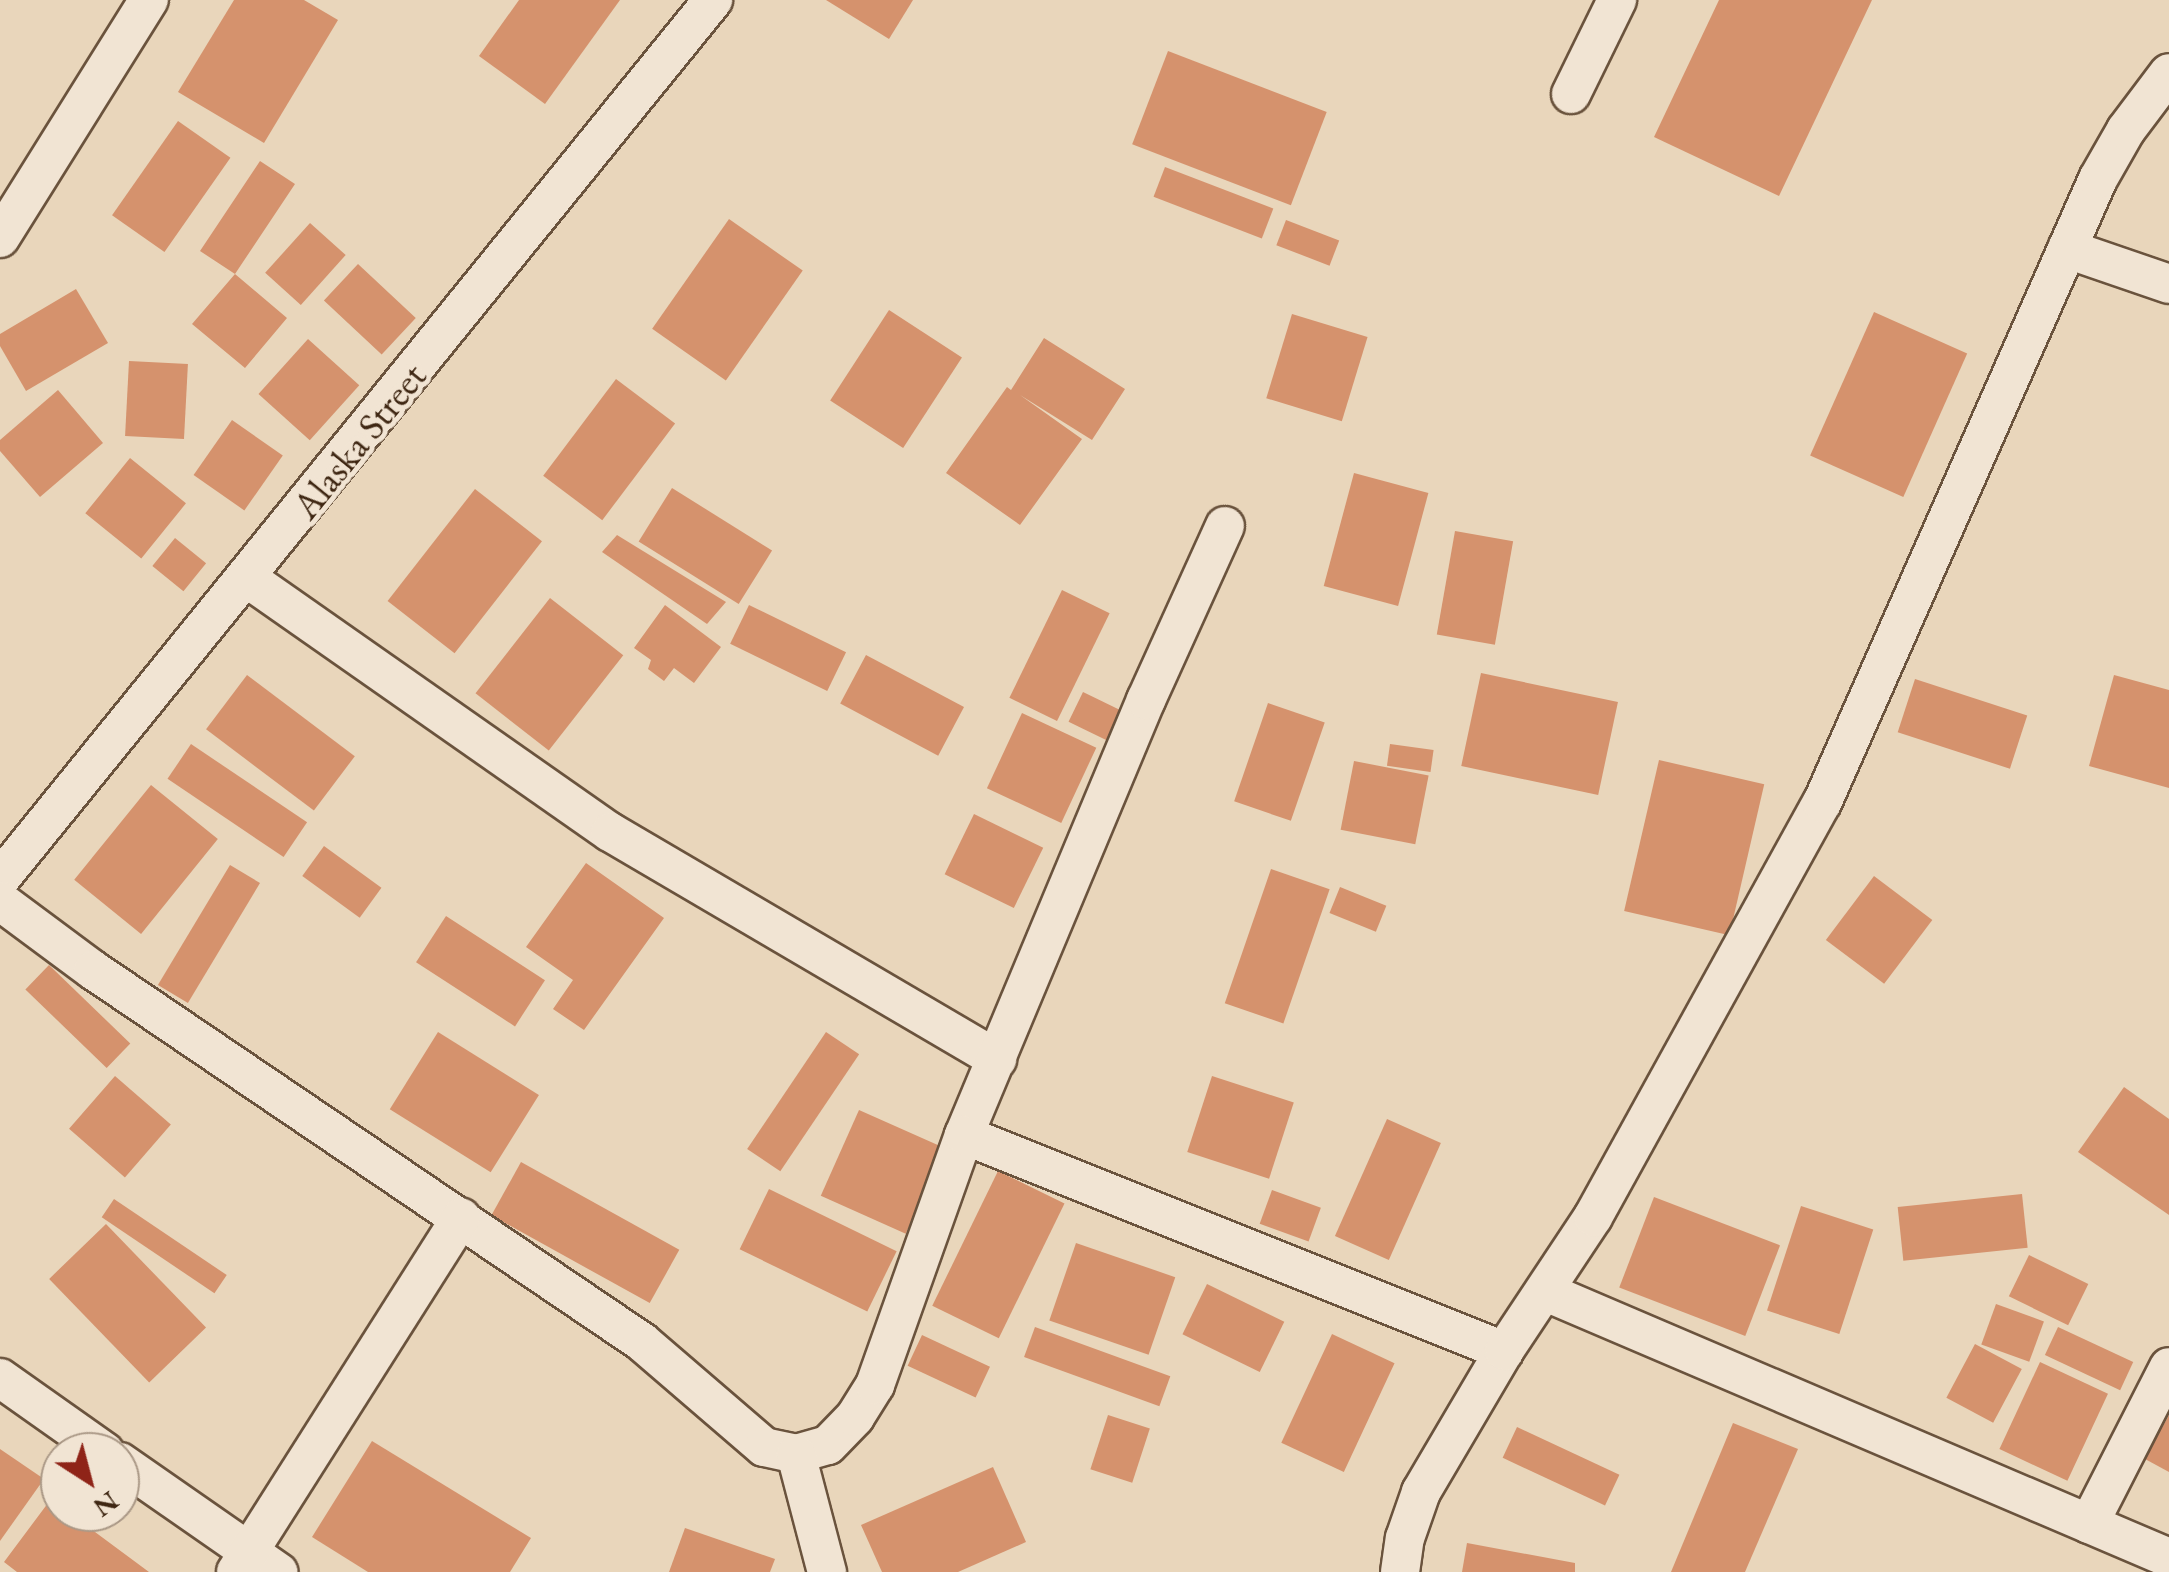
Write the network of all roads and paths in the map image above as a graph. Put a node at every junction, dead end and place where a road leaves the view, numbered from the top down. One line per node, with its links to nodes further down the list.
1 (149, 0): 6 (street)
2 (713, 0): 10 (street, Alaska Street)
3 (1617, 0): 5 (street)
4 (2169, 73): 7 (street)
5 (1571, 94)
6 (0, 238)
7 (2067, 249): 8 (street); 16 (street)
8 (2169, 284)
9 (1225, 526): 13 (street)
10 (247, 578): 11 (street, Alaska Street); 13 (street)
11 (0, 879)
12 (0, 901): 15 (street)
13 (997, 1058): 14 (street)
14 (964, 1134): 17 (street); 21 (street)
15 (461, 1217): 21 (street); 25 (street)
16 (1546, 1292): 17 (street); 23 (street)
17 (1504, 1351): 27 (street)
18 (2169, 1367): 23 (street)
19 (0, 1378): 20 (street)
20 (77, 1432)
21 (796, 1454): 26 (street)
22 (140, 1478): 25 (street)
23 (2089, 1524): 24 (street)
24 (2169, 1558)
25 (254, 1566)
26 (827, 1572)
27 (1400, 1572)

